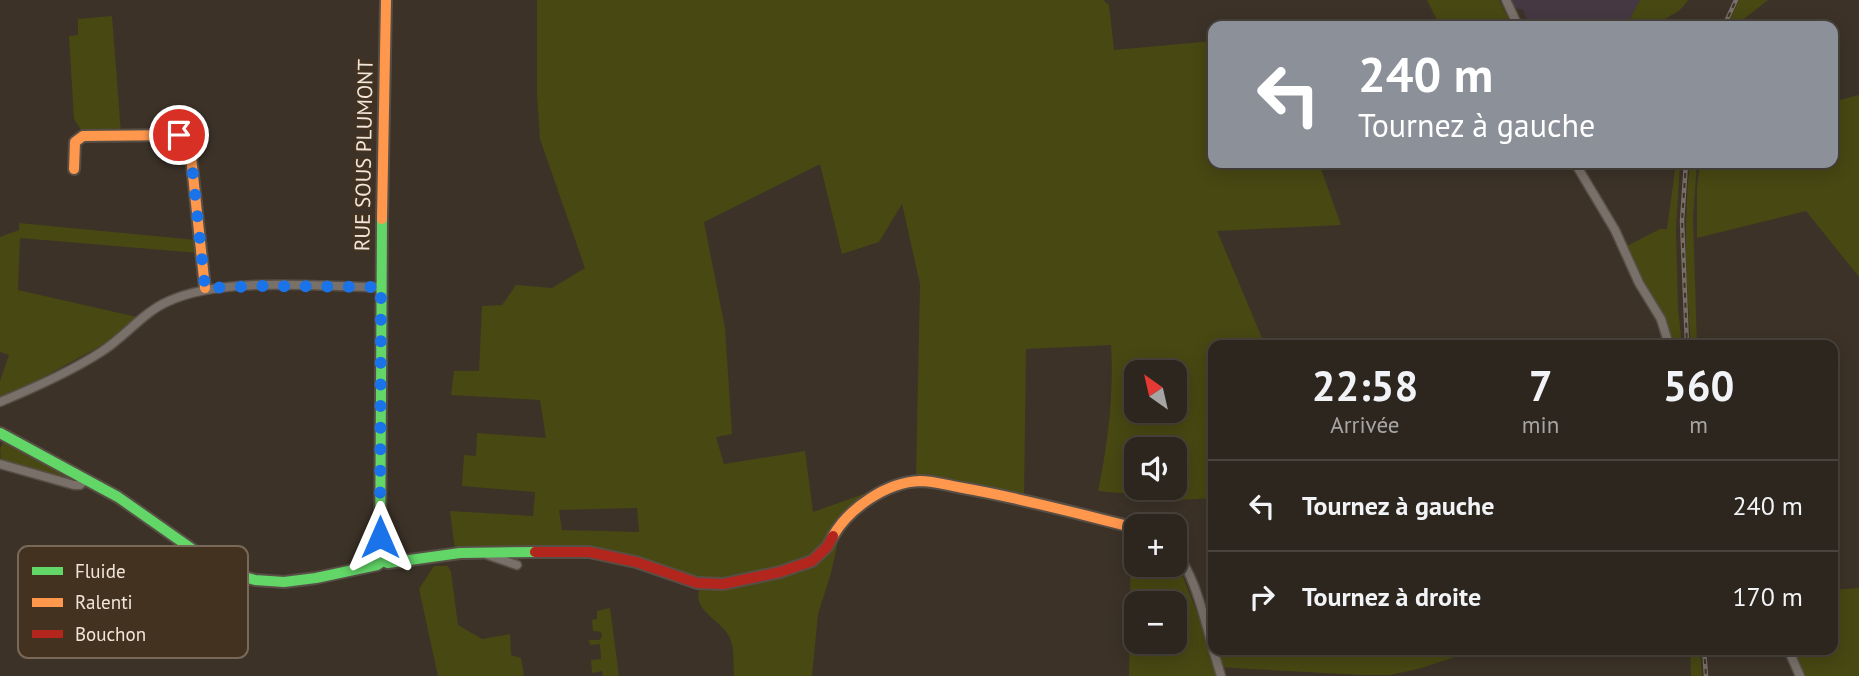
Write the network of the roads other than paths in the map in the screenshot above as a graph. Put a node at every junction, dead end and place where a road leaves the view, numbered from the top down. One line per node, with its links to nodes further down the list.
1 (386, 0): 6 (street, RUE SOUS PLUMONT)
2 (1506, 0): 3 (street)
3 (1516, 21)
4 (1578, 168): 8 (street)
5 (74, 169): 7 (street)
6 (381, 287): 7 (street); 16 (street, RUE SOUS PLUMONT)
7 (205, 288): 9 (street)
8 (1668, 340)
9 (0, 402)
10 (0, 433): 12 (street)
11 (0, 464): 12 (street)
12 (85, 480): 14 (street)
13 (1124, 525): 15 (street)
14 (189, 546)
15 (482, 553): 16 (street); 17 (street)
16 (380, 563): 19 (street)
17 (517, 565)
18 (1187, 572): 20 (street)
19 (248, 578)
20 (1208, 634)
21 (1215, 655): 23 (street)
22 (1791, 655): 24 (street)
23 (1221, 676)
24 (1800, 676)

